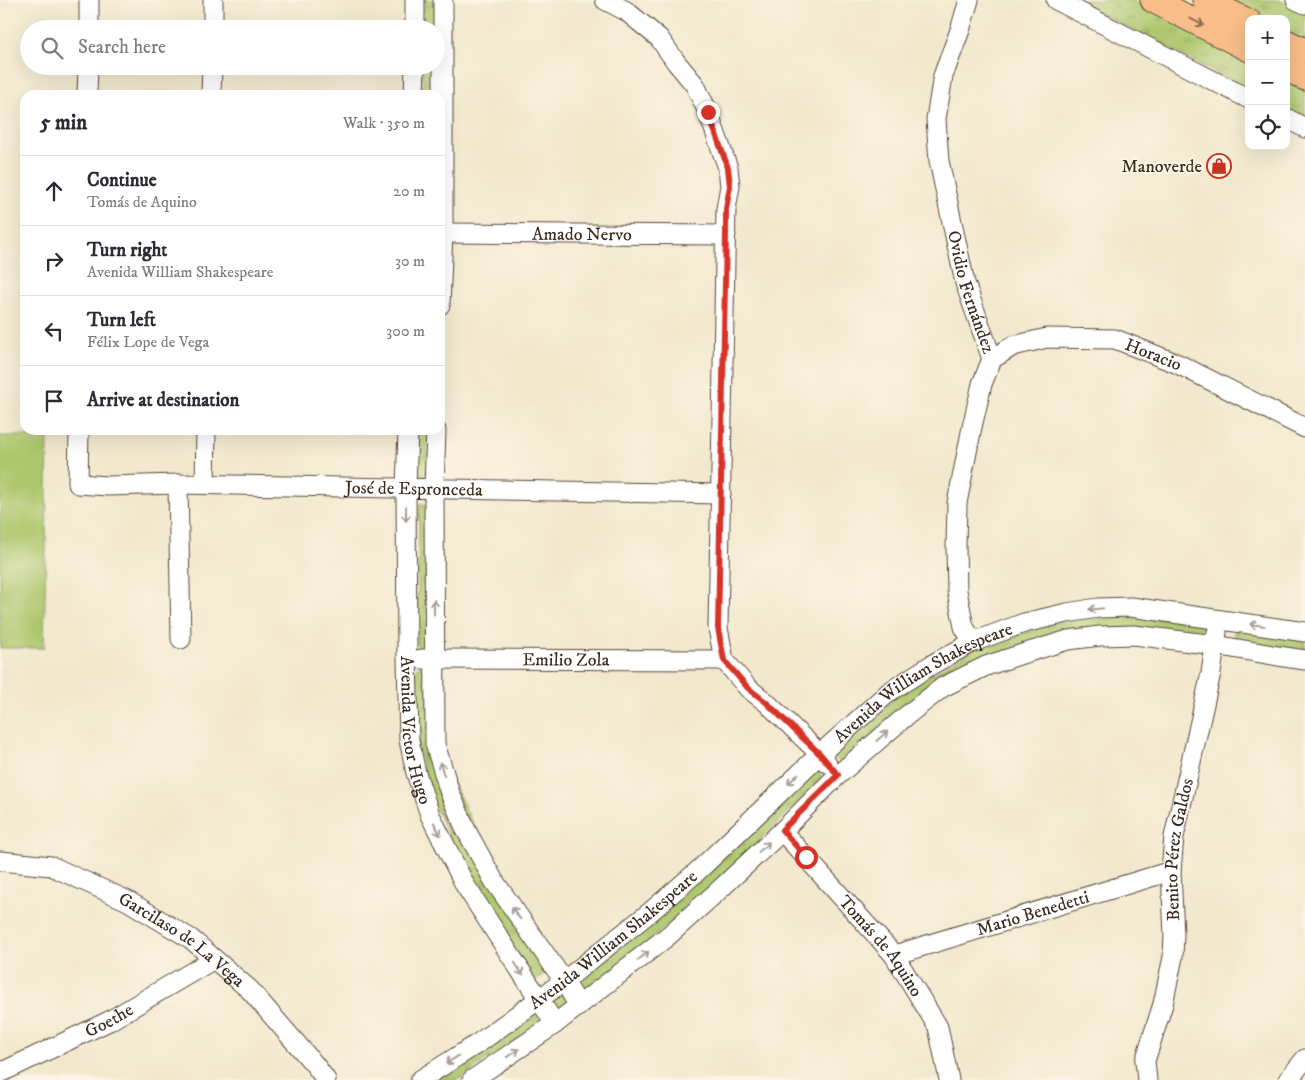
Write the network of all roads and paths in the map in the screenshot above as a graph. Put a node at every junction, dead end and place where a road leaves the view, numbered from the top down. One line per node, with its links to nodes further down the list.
1 (89, 0): 12 (street)
2 (213, 0): 13 (street)
3 (416, 0): 14 (street)
4 (443, 0): 15 (street)
5 (605, 0): 34 (street)
6 (968, 0): 35 (street, Ovidio Fernández)
7 (1056, 0): 30 (street)
8 (1153, 0): 18 (main road, one-way to 18)
9 (1205, 0): 16 (main road)
10 (1296, 0): 11 (street)
11 (1305, 4)
12 (89, 20)
13 (212, 20)
14 (415, 20)
15 (443, 20)
16 (1245, 20)
17 (1290, 44): 19 (main road)
18 (1245, 47)
19 (1305, 51)
20 (1290, 70): 25 (main road)
21 (88, 75): 26 (street)
22 (212, 75): 27 (street)
23 (414, 75): 28 (street)
24 (442, 75): 29 (street)
25 (1305, 78)
26 (87, 90)
27 (211, 90)
28 (414, 90)
29 (442, 90)
30 (1245, 97)
31 (1290, 120): 32 (street)
32 (1305, 128)
33 (445, 233): 34 (street, Amado Nervo)
34 (726, 235): 45 (street)
35 (992, 359): 36 (street, Horacio); 49 (street, Ovidio Fernández)
36 (1305, 428)
37 (79, 435): 41 (street, José de Espronceda)
38 (206, 435): 42 (street)
39 (408, 435): 43 (street, Avenida Víctor Hugo)
40 (436, 435): 44 (street, Avenida Víctor Hugo)
41 (178, 484): 42 (street, José de Espronceda); 48 (street)
42 (205, 484): 43 (street, José de Espronceda)
43 (406, 488): 44 (street, José de Espronceda); 51 (street, Avenida Víctor Hugo, one-way to 51)
44 (434, 488): 45 (street, José de Espronceda); 52 (street, Avenida Víctor Hugo, one-way to 44)
45 (720, 494): 53 (street)
46 (1219, 619): 47 (street, Avenida William Shakespeare, one-way to 46); 49 (street, Avenida William Shakespeare, one-way to 49); 50 (street, Benito Pérez Galdos)
47 (1305, 632)
48 (181, 638)
49 (973, 642): 55 (street, Avenida William Shakespeare)
50 (1215, 645): 54 (street, Avenida William Shakespeare); 56 (street, Avenida William Shakespeare, one-way to 50); 59 (street, Benito Pérez Galdos)
51 (407, 659): 52 (street, Emilio Zola); 63 (street, Avenida Víctor Hugo, one-way to 63)
52 (434, 659): 53 (street, Emilio Zola); 62 (street, Avenida Víctor Hugo, one-way to 52)
53 (724, 660): 55 (street)
54 (1305, 660)
55 (820, 754): 56 (street); 62 (street, Avenida William Shakespeare, one-way to 62)
56 (838, 775): 57 (street, Avenida William Shakespeare)
57 (782, 830): 60 (street, Tomás de Aquino); 64 (street, Avenida William Shakespeare, one-way to 57)
58 (0, 862): 61 (street, Garcilaso de La Vega)
59 (1171, 871): 60 (street, Mario Benedetti); 72 (street, Benito Pérez Galdos)
60 (894, 955): 71 (street, Tomás de Aquino)
61 (214, 959): 67 (street, Goethe); 68 (street, Garcilaso de La Vega)
62 (564, 981): 63 (street, Avenida William Shakespeare); 64 (street, Avenida Víctor Hugo)
63 (539, 999): 65 (street, Avenida Víctor Hugo); 69 (street, Avenida William Shakespeare, one-way to 69)
64 (580, 1006): 65 (street, Avenida William Shakespeare)
65 (556, 1024): 70 (street, Avenida William Shakespeare, one-way to 65)
66 (1305, 1059): 73 (street)
67 (0, 1073)
68 (326, 1080)
69 (420, 1080)
70 (472, 1080)
71 (949, 1080)
72 (1147, 1080)
73 (1288, 1080)

